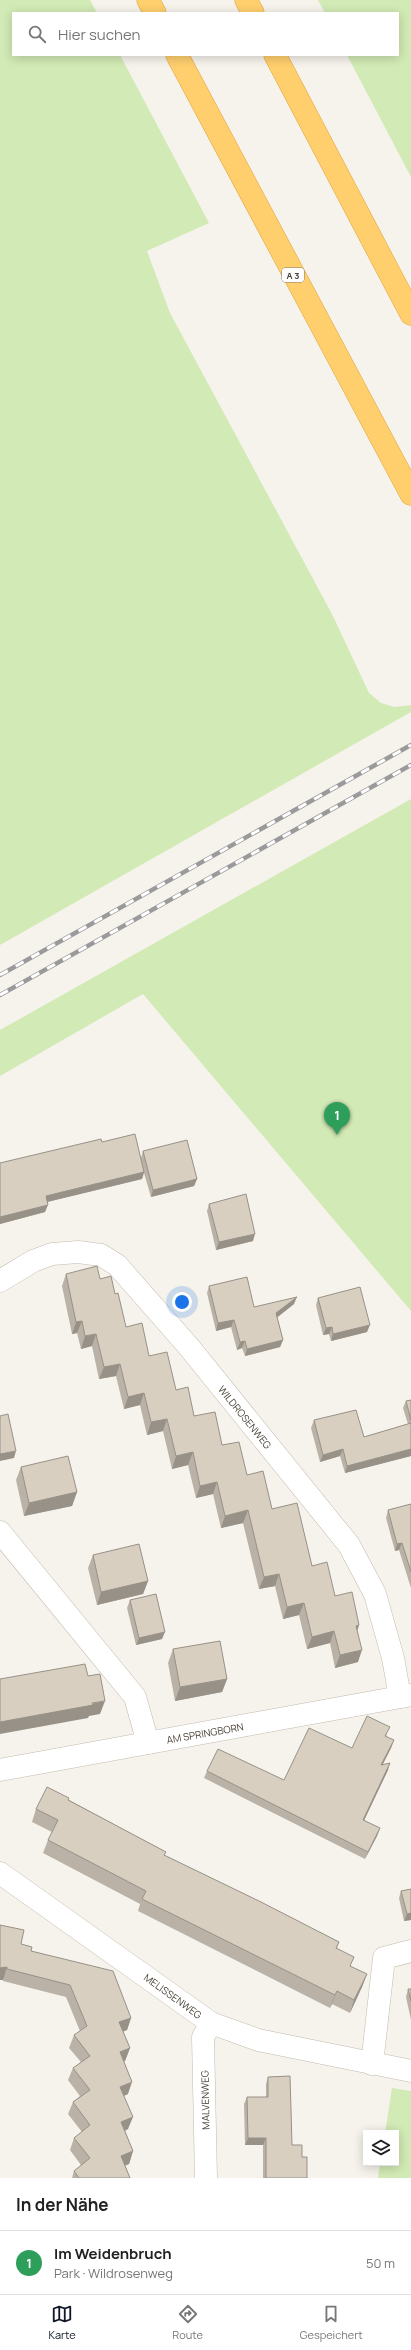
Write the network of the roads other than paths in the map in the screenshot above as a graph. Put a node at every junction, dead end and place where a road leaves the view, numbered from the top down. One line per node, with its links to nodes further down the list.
1 (148, 0): 3 (highway)
2 (246, 0): 4 (highway)
3 (154, 12)
4 (252, 12)
5 (178, 56): 8 (highway, A 3)
6 (276, 56): 7 (highway)
7 (411, 314)
8 (411, 494)
9 (0, 1280): 11 (street, WILDROSENWEG)
10 (0, 1532): 12 (street)
11 (406, 1696): 12 (street, AM SPRINGBORN)
12 (148, 1743): 13 (street, AM SPRINGBORN)
13 (0, 1770)
14 (0, 1873): 16 (street, MELISSENWEG)
15 (411, 1952): 17 (street)
16 (211, 2023): 17 (street, MELISSENWEG); 19 (street, MALVENWEG)
17 (372, 2064): 18 (street, MELISSENWEG)
18 (411, 2071)
19 (206, 2178)

